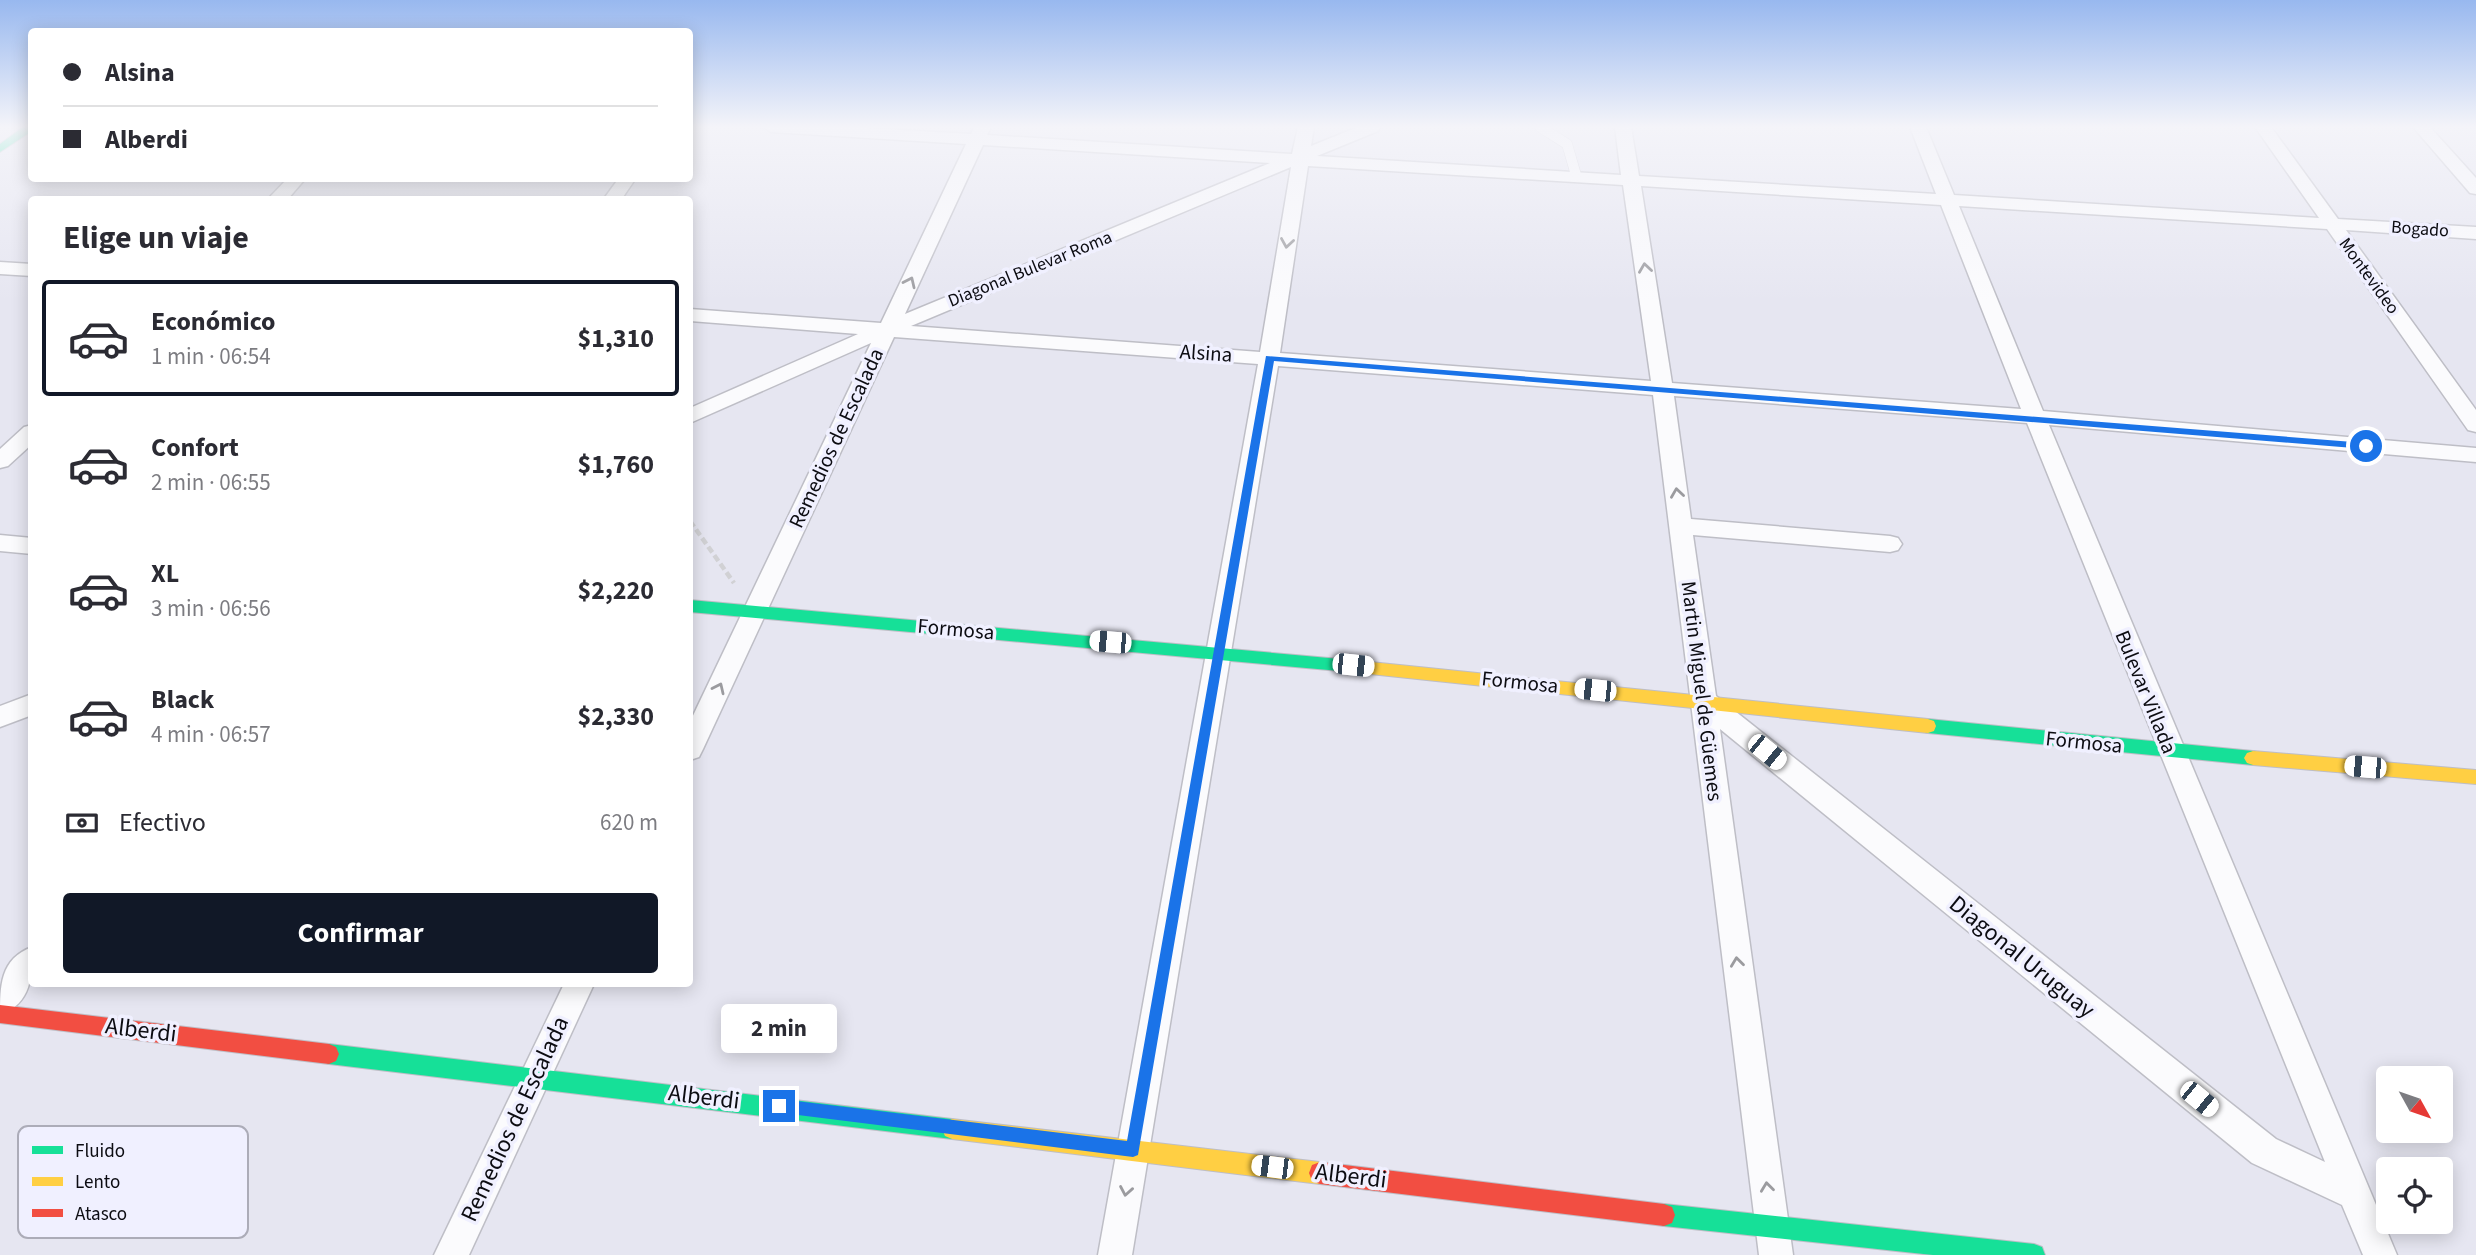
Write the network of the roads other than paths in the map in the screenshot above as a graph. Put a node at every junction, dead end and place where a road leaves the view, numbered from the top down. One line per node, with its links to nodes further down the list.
1 (955, 186): 14 (street, Remedios de Escalada, one-way to 1)
2 (1234, 186): 14 (street, Diagonal Bulevar Roma)
3 (1297, 186): 15 (street, one-way to 15)
4 (1633, 186): 16 (street, Martin Miguel de Güemes, one-way to 4)
5 (1746, 186): 8 (street, Bogado)
6 (1943, 186): 8 (street, Bulevar Villada)
7 (2305, 186): 9 (street, Montevideo)
8 (1949, 199): 9 (street, Bogado); 18 (street, Bulevar Villada)
9 (2332, 223): 10 (street, Bogado); 19 (street, Montevideo)
10 (2476, 233)
11 (0, 268): 12 (street)
12 (28, 270)
13 (693, 315): 14 (street, Alsina)
14 (888, 328): 15 (street, Alsina); 17 (street, Diagonal Bulevar Roma); 28 (street, Remedios de Escalada)
15 (1269, 358): 16 (street, Alsina); 29 (street)
16 (1663, 391): 18 (street, Alsina); 23 (street, Martin Miguel de Güemes, one-way to 16)
17 (693, 415)
18 (2036, 417): 21 (street, Alsina); 34 (street, Bulevar Villada)
19 (2476, 425)
20 (28, 436): 22 (street)
21 (2476, 456)
22 (0, 461)
23 (1681, 526): 25 (street); 30 (street, Martin Miguel de Güemes)
24 (0, 543): 26 (street)
25 (1890, 544)
26 (28, 546)
27 (693, 606): 28 (street, Formosa)
28 (754, 612): 29 (street, Formosa); 33 (street, Remedios de Escalada, one-way to 28)
29 (1219, 652): 30 (street, Formosa); 41 (street)
30 (1703, 700): 34 (street, Formosa); 42 (street, Diagonal Uruguay); 43 (street, Martin Miguel de Güemes, one-way to 30)
31 (28, 706): 32 (street)
32 (0, 717)
33 (693, 743)
34 (2170, 751): 35 (street, Formosa); 42 (street, Bulevar Villada)
35 (2476, 777)
36 (28, 965): 38 (street)
37 (578, 987): 40 (street, Remedios de Escalada)
38 (0, 1001)
39 (0, 1014): 40 (street, Alberdi)
40 (534, 1077): 41 (street, Alberdi); 44 (street, Remedios de Escalada)
41 (1133, 1150): 43 (street, Alberdi); 45 (street, one-way to 45)
42 (2354, 1193): 48 (street, Bulevar Villada)
43 (1772, 1228): 46 (street, Martin Miguel de Güemes); 47 (street, Alberdi)
44 (451, 1255)
45 (1115, 1255)
46 (1776, 1255)
47 (2034, 1255)
48 (2380, 1255)

